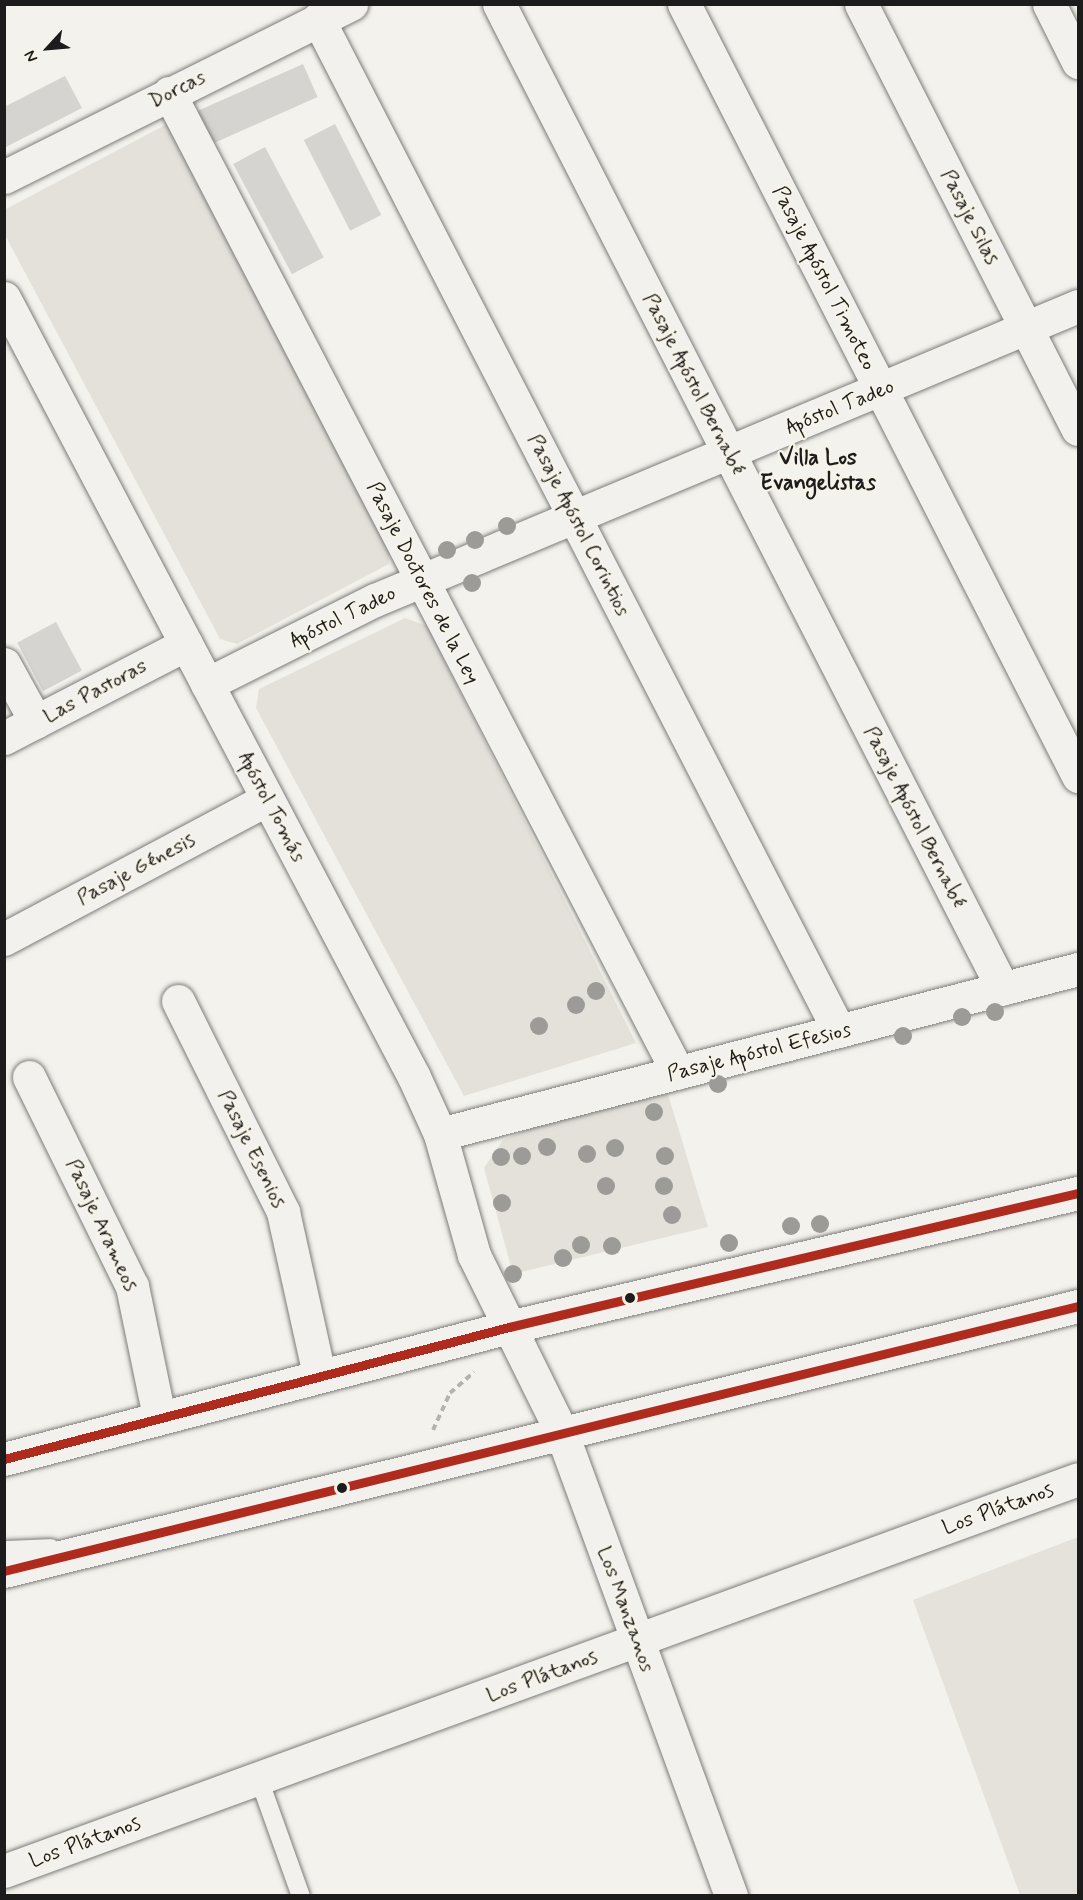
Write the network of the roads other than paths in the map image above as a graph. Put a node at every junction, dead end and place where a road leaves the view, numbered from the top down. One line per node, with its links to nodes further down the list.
1 (351, 4): 6 (street, Dorcas)
2 (499, 4): 15 (street, Pasaje Apóstol Bernabé)
3 (684, 4): 13 (street, Pasaje Apóstol Timoteo)
4 (861, 4): 12 (street, Pasaje Silas)
5 (1050, 4): 7 (street)
6 (318, 19): 8 (street, Dorcas); 16 (street, Pasaje Apóstol Corintios)
7 (1078, 62)
8 (169, 93): 9 (street, Dorcas); 17 (street, Pasaje Doctores de la Ley)
9 (4, 177)
10 (4, 298): 18 (street, Apóstol Tomás)
11 (1078, 306): 12 (street, Apóstol Tadeo)
12 (1028, 329): 13 (street, Apóstol Tadeo); 14 (street, Pasaje Silas)
13 (881, 390): 15 (street, Apóstol Tadeo); 23 (street, Pasaje Apóstol Timoteo)
14 (1078, 429)
15 (729, 453): 16 (street, Apóstol Tadeo); 27 (street, Pasaje Apóstol Bernabé)
16 (575, 517): 17 (street, Apóstol Tadeo); 29 (street, Pasaje Apóstol Corintios)
17 (422, 580): 20 (street, Apóstol Tadeo); 30 (street, Pasaje Doctores de la Ley)
18 (186, 644): 20 (street, Apóstol Tomás); 21 (street, Las Pastoras)
19 (4, 664): 21 (street)
20 (207, 684): 24 (street, Apóstol Tomás)
21 (36, 722): 22 (street, Las Pastoras)
22 (4, 738)
23 (1078, 776)
24 (267, 799): 25 (street, Pasaje Génesis); 32 (street, Apóstol Tomás)
25 (4, 939)
26 (1078, 969): 27 (street, Pasaje Apóstol Efesios)
27 (1003, 989): 29 (street, Pasaje Apóstol Efesios)
28 (178, 1001): 36 (street, Pasaje Esenios)
29 (839, 1031): 30 (street, Pasaje Apóstol Efesios)
30 (678, 1073): 32 (street, Pasaje Apóstol Efesios)
31 (29, 1077): 37 (street, Pasaje Arameos)
32 (440, 1134): 35 (street, Apóstol Tomás)
33 (1078, 1193): 35 (street)
34 (1078, 1306): 38 (street)
35 (516, 1341): 36 (street); 38 (street, Los Manzanos)
36 (319, 1375): 37 (street)
37 (159, 1416): 39 (street)
38 (561, 1431): 43 (street); 46 (street, Los Manzanos)
39 (52, 1447): 40 (street); 41 (lane)
40 (4, 1459)
41 (4, 1474)
42 (1078, 1479): 46 (street, Los Plátanos)
43 (103, 1545): 44 (lane); 45 (street)
44 (4, 1550)
45 (4, 1571)
46 (639, 1641): 47 (street, Los Plátanos); 50 (street, Los Manzanos)
47 (259, 1779): 48 (street, Los Plátanos); 49 (lane)
48 (4, 1871)
49 (301, 1896)
50 (731, 1896)

